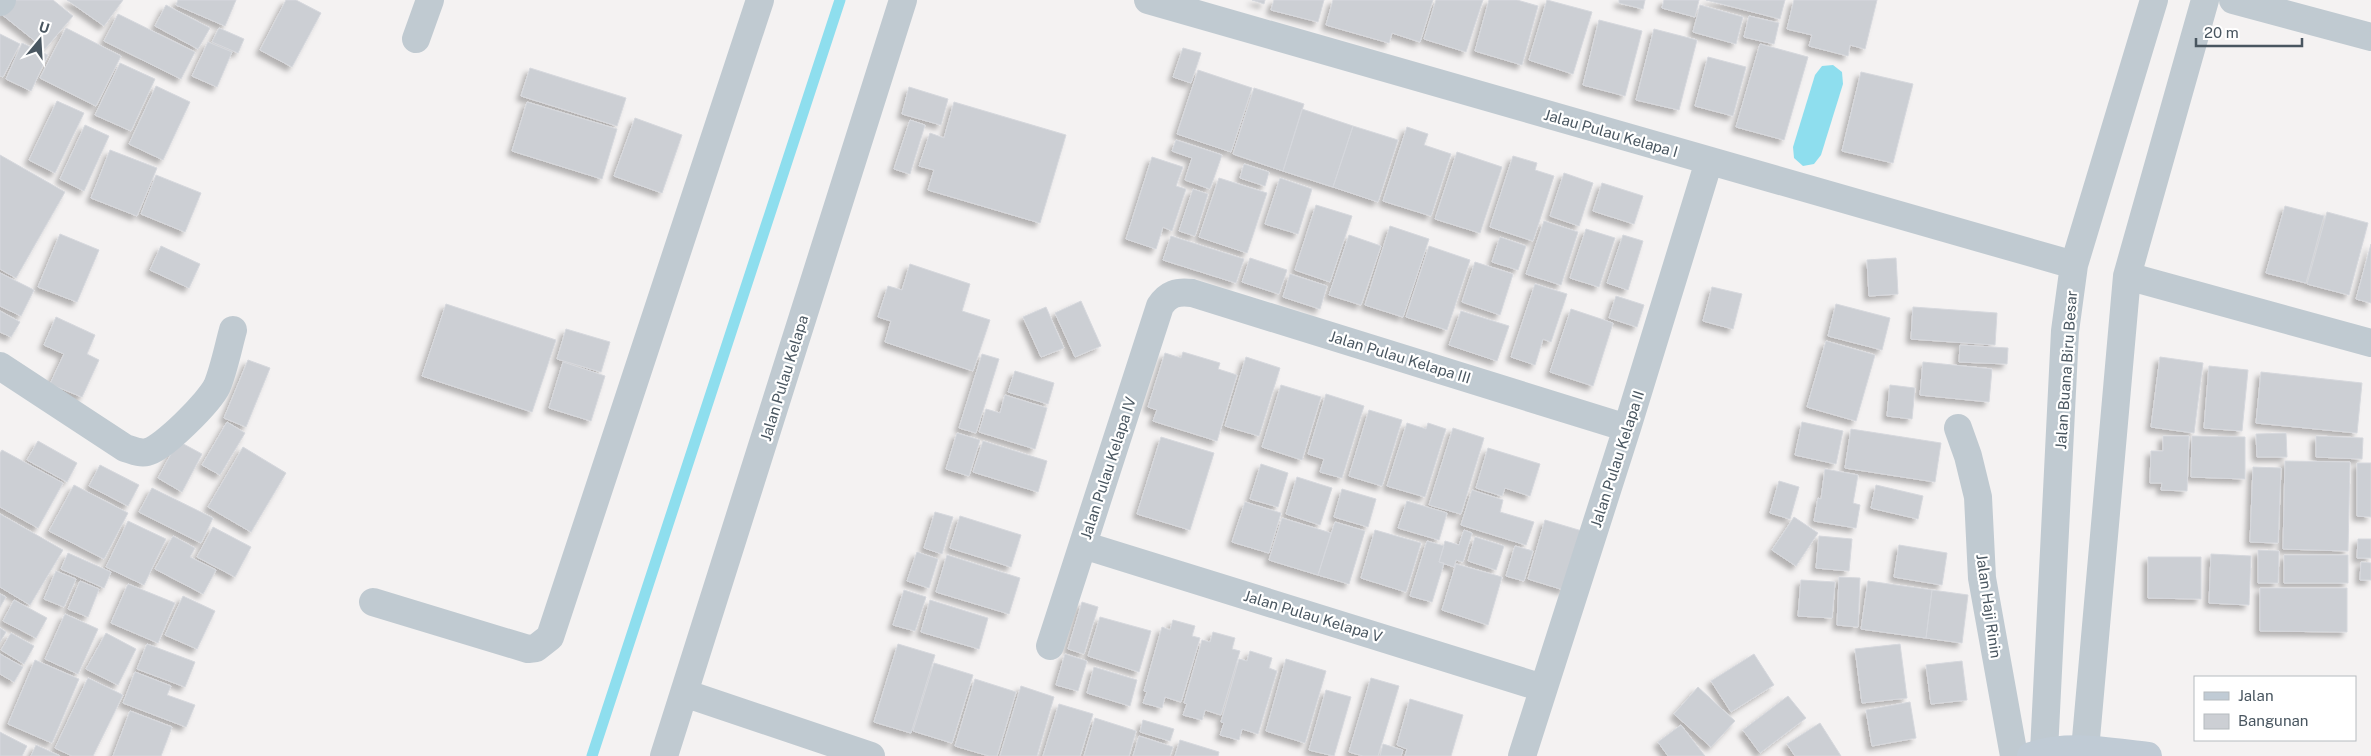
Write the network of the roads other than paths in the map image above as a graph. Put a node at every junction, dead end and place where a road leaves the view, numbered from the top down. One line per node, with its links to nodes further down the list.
1 (430, 0): 9 (street)
2 (760, 0): 20 (street)
3 (903, 0): 23 (street, Jalan Pulau Kelapa)
4 (1148, 0): 10 (street, Jalau Pulau Kelapa I)
5 (2154, 0): 11 (street, Jalan Buana Biru Besar)
6 (2205, 0): 12 (street)
7 (2234, 0): 8 (street)
8 (2371, 37)
9 (416, 39)
10 (1709, 161): 11 (street, Jalau Pulau Kelapa I); 17 (street, Jalan Pulau Kelapa II)
11 (2074, 265): 25 (street, Jalan Buana Biru Besar)
12 (2127, 276): 15 (street); 24 (street)
13 (1172, 294): 17 (street, Jalan Pulau Kelapa III); 19 (street, Jalan Pulau Kelapa IV)
14 (233, 330): 16 (street)
15 (2371, 343)
16 (0, 366)
17 (1627, 428): 22 (street, Jalan Pulau Kelapa II)
18 (1958, 428): 29 (street, Jalan Haji Rinin)
19 (1083, 545): 21 (street, Jalan Pulau Kelapa IV); 22 (street, Jalan Pulau Kelapa V)
20 (373, 602)
21 (1050, 646)
22 (1543, 688): 28 (street, Jalan Pulau Kelapa II)
23 (684, 693): 26 (street, Jalan Pulau Kelapa); 27 (street)
24 (2085, 750): 25 (street); 30 (street)
25 (2037, 754)
26 (664, 756)
27 (871, 756)
28 (1522, 756)
29 (2014, 756)
30 (2148, 756)

